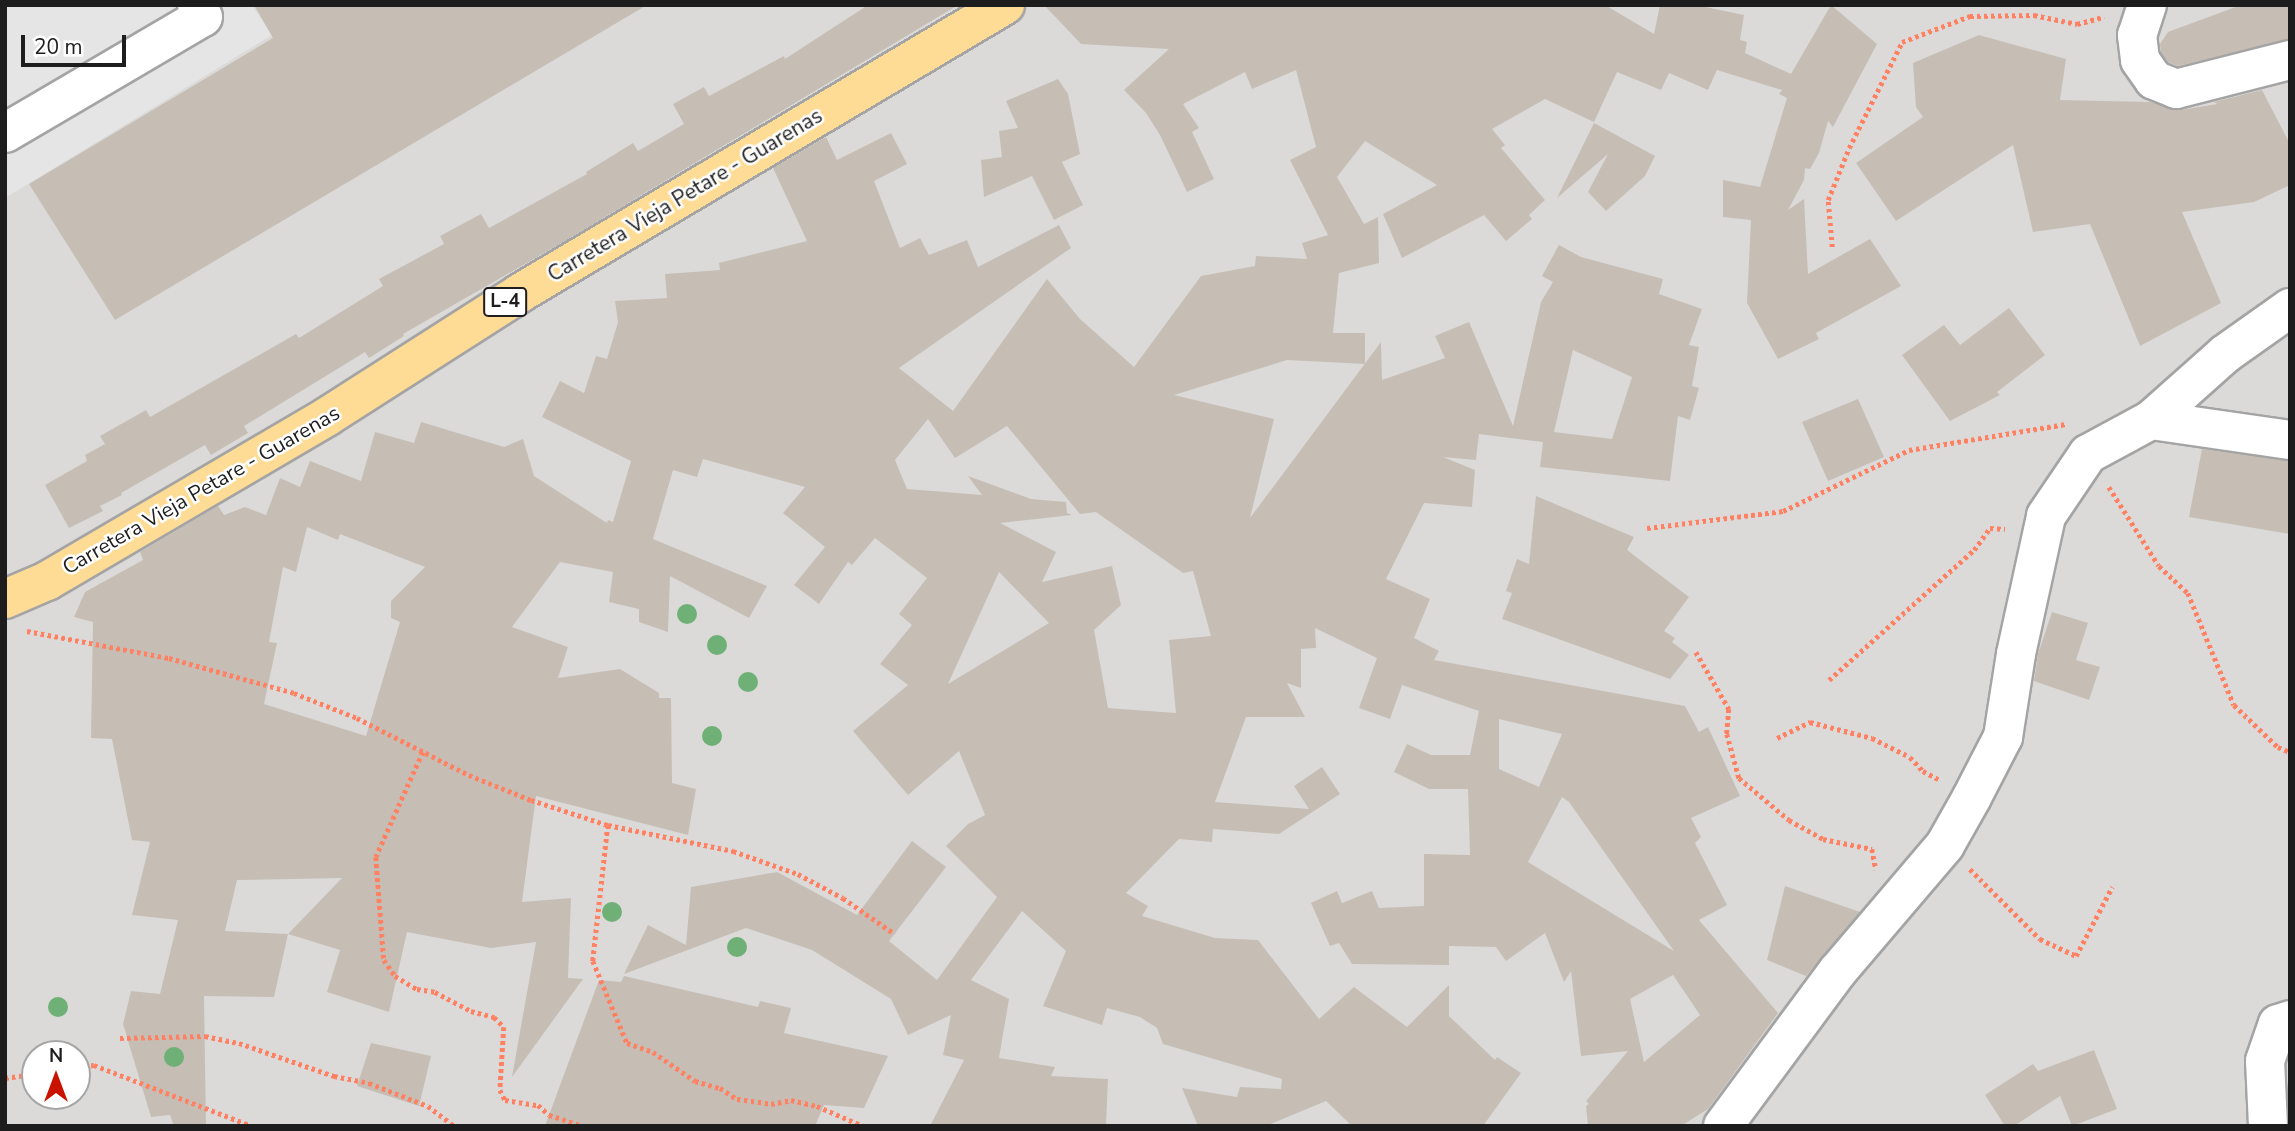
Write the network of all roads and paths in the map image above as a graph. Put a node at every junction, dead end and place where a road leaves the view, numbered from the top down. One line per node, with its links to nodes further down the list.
1 (197, 5): 5 (street)
2 (1005, 5): 13 (main road, Carretera Vieja Petare - Guarenas / L-4)
3 (2147, 6): 4 (street); 6 (path)
4 (2290, 60)
5 (5, 133)
6 (1832, 247)
7 (2290, 307): 8 (street)
8 (2151, 420): 9 (street); 10 (street)
9 (2081, 439): 11 (path); 12 (street); 18 (path)
10 (2290, 440)
11 (1647, 528)
12 (2042, 533): 15 (path); 19 (street)
13 (12, 615): 17 (path)
14 (1696, 652): 23 (path)
15 (1829, 680)
16 (1777, 738): 19 (path)
17 (423, 752): 20 (path); 30 (path)
18 (2290, 752)
19 (1972, 797): 21 (street)
20 (608, 825): 24 (path); 31 (path)
21 (1945, 845): 22 (path); 23 (street)
22 (2112, 887)
23 (1885, 912): 32 (street)
24 (895, 934)
25 (2290, 1020): 33 (street)
26 (120, 1038): 29 (path)
27 (91, 1065): 28 (path)
28 (252, 1126)
29 (455, 1126)
30 (583, 1126)
31 (863, 1126)
32 (1723, 1126)
33 (2267, 1126)

